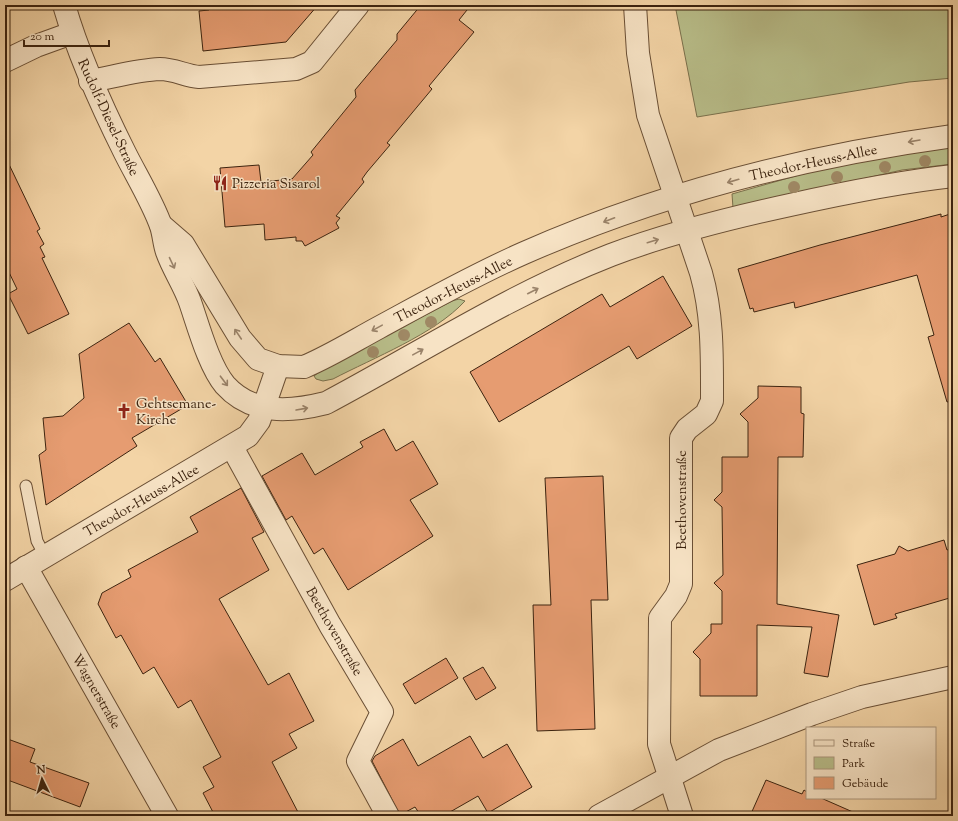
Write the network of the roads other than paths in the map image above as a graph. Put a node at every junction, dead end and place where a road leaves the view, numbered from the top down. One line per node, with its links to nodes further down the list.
1 (64, 5): 4 (street, Rudolf-Diesel-Straße)
2 (358, 5): 6 (street)
3 (635, 5): 9 (street)
4 (72, 33): 5 (street); 6 (street, Rudolf-Diesel-Straße)
5 (5, 61)
6 (90, 81): 10 (street, Rudolf-Diesel-Straße)
7 (953, 136): 9 (street, Theodor-Heuss-Allee, one-way to 9)
8 (953, 176): 11 (street)
9 (674, 198): 11 (street); 12 (street, Theodor-Heuss-Allee, one-way to 12)
10 (160, 226): 12 (street, Rudolf-Diesel-Straße, one-way to 10); 13 (street, Rudolf-Diesel-Straße, one-way to 13)
11 (686, 231): 13 (street, one-way to 11); 20 (street, Beethovenstraße)
12 (278, 366): 13 (street, Theodor-Heuss-Allee)
13 (264, 408): 14 (street, Theodor-Heuss-Allee)
14 (232, 446): 16 (street, Theodor-Heuss-Allee); 22 (street, Beethovenstraße)
15 (26, 486): 16 (lane)
16 (45, 556): 17 (street, Theodor-Heuss-Allee)
17 (26, 567): 18 (street, Theodor-Heuss-Allee); 21 (street, Wagnerstraße)
18 (5, 580)
19 (953, 677): 20 (street)
20 (668, 777): 23 (street); 24 (street, Beethovenstraße)
21 (167, 816)
22 (388, 816)
23 (600, 816)
24 (682, 816)

